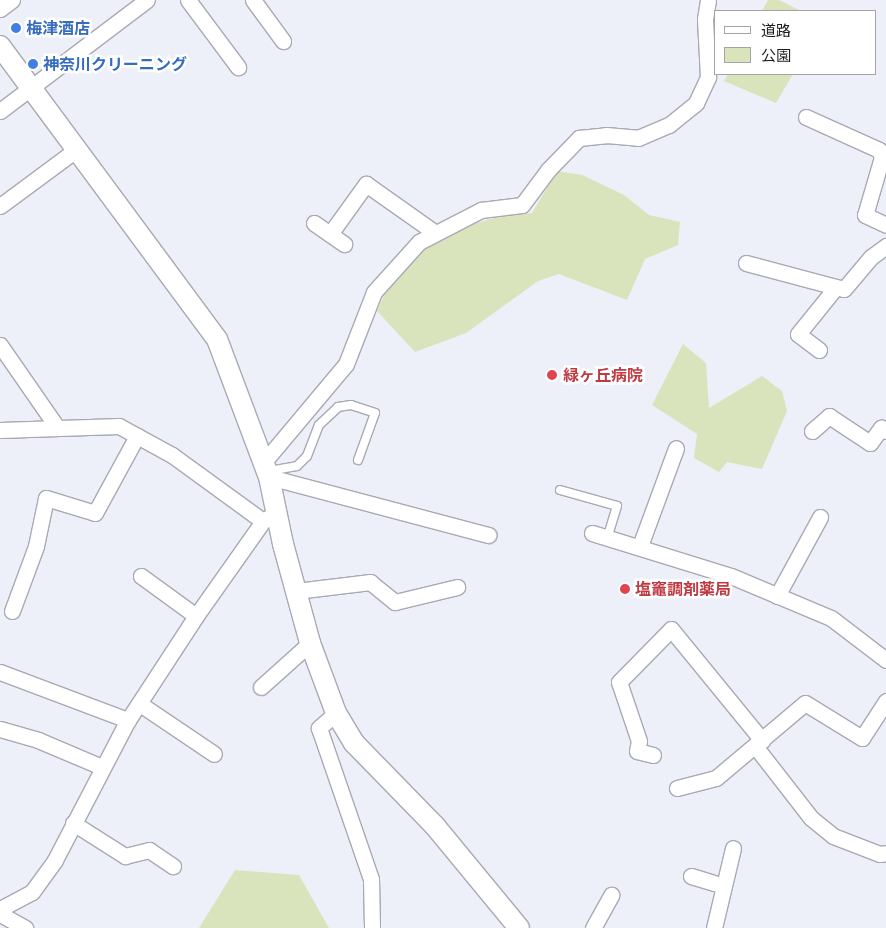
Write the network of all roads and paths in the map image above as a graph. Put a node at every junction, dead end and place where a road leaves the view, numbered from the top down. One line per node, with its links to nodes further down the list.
1 (12, 0): 6 (street)
2 (147, 0): 10 (street)
3 (188, 0): 9 (street)
4 (253, 0): 7 (street)
5 (705, 0): 17 (street)
6 (0, 9)
7 (283, 41)
8 (0, 46): 10 (street)
9 (238, 67)
10 (31, 87): 11 (street); 13 (street)
11 (0, 111)
12 (806, 117): 16 (street)
13 (77, 149): 14 (street); 32 (street)
14 (0, 206)
15 (314, 223): 18 (street)
16 (886, 225)
17 (434, 232): 18 (street); 32 (street)
18 (330, 234): 19 (street)
19 (344, 244)
20 (886, 246): 22 (street)
21 (746, 263): 22 (street)
22 (836, 287): 24 (street)
23 (0, 345): 25 (street)
24 (819, 350)
25 (56, 426): 27 (street); 29 (street)
26 (884, 427): 28 (street)
27 (0, 430)
28 (812, 431)
29 (137, 436): 34 (street); 44 (street)
30 (676, 448): 39 (street)
31 (358, 460): 32 (lane)
32 (266, 470): 34 (street); 37 (street)
33 (560, 490): 38 (lane)
34 (269, 517): 42 (street); 45 (street)
35 (820, 517): 43 (street)
36 (592, 533): 38 (street)
37 (488, 535)
38 (608, 536): 39 (street)
39 (640, 546): 43 (street)
40 (141, 576): 45 (street)
41 (457, 587): 42 (street)
42 (296, 591): 46 (street)
43 (777, 596): 47 (street)
44 (12, 611)
45 (196, 616): 51 (street)
46 (310, 643): 49 (street); 52 (street)
47 (886, 660)
48 (0, 672): 53 (street)
49 (261, 687)
50 (886, 701): 55 (street)
51 (140, 704): 53 (street); 56 (street)
52 (336, 713): 70 (street); 71 (street)
53 (128, 720): 58 (street)
54 (0, 729): 58 (street)
55 (758, 743): 57 (street); 59 (street); 62 (street)
56 (214, 754)
57 (653, 755)
58 (102, 768): 60 (street)
59 (677, 788)
60 (73, 823): 63 (street); 67 (street)
61 (733, 848): 65 (street)
62 (886, 853)
63 (173, 866)
64 (691, 876): 65 (street)
65 (724, 886): 73 (street)
66 (611, 895): 72 (street)
67 (0, 909)
68 (0, 914): 69 (street)
69 (25, 928)
70 (372, 928)
71 (519, 928)
72 (593, 928)
73 (714, 928)

